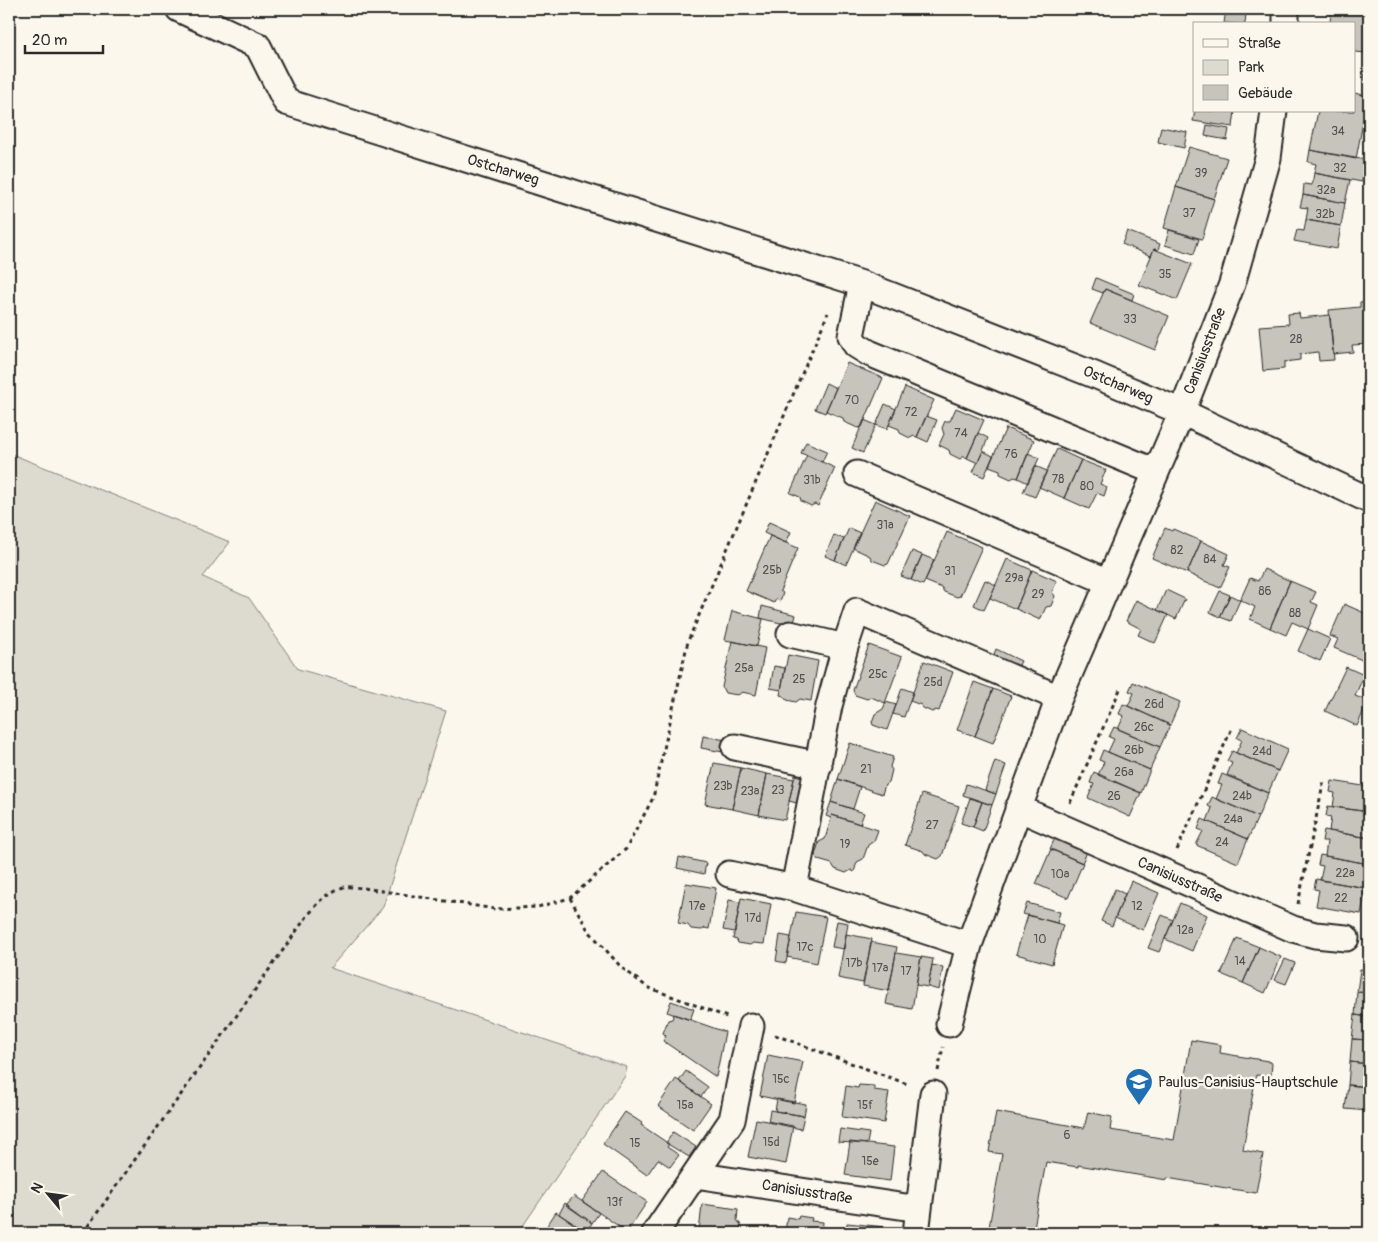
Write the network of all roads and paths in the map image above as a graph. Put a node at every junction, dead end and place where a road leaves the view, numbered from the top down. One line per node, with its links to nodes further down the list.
1 (179, 9): 5 (street, Ostcharweg)
2 (1286, 9): 3 (street)
3 (1286, 22)
4 (1274, 112): 6 (street, Canisiusstraße)
5 (852, 280): 6 (street, Ostcharweg); 7 (street); 32 (path)
6 (1182, 412): 7 (street, Canisiusstraße); 9 (street, Ostcharweg)
7 (1156, 472): 10 (street, Canisiusstraße)
8 (857, 474): 10 (street)
9 (1369, 500)
10 (1109, 582): 14 (street, Canisiusstraße)
11 (790, 634): 12 (street)
12 (845, 647): 14 (street); 17 (street)
13 (1121, 687): 20 (path)
14 (1059, 698): 19 (street, Canisiusstraße)
15 (1232, 728): 22 (path)
16 (735, 747): 17 (street)
17 (819, 765): 23 (street)
18 (1324, 780): 24 (path)
19 (1018, 808): 20 (street, Canisiusstraße); 26 (street, Canisiusstraße)
20 (1059, 826): 22 (street, Canisiusstraße)
21 (729, 874): 23 (street)
22 (1167, 874): 24 (street, Canisiusstraße)
23 (794, 888): 26 (street)
24 (1293, 929): 25 (street, Canisiusstraße)
25 (1346, 938)
26 (969, 946): 27 (street, Canisiusstraße)
27 (949, 1024): 29 (path)
28 (750, 1026): 30 (street)
29 (933, 1094): 31 (street, Canisiusstraße)
30 (695, 1175): 31 (street, Canisiusstraße); 33 (street)
31 (917, 1221)
32 (84, 1233)
33 (655, 1233)

